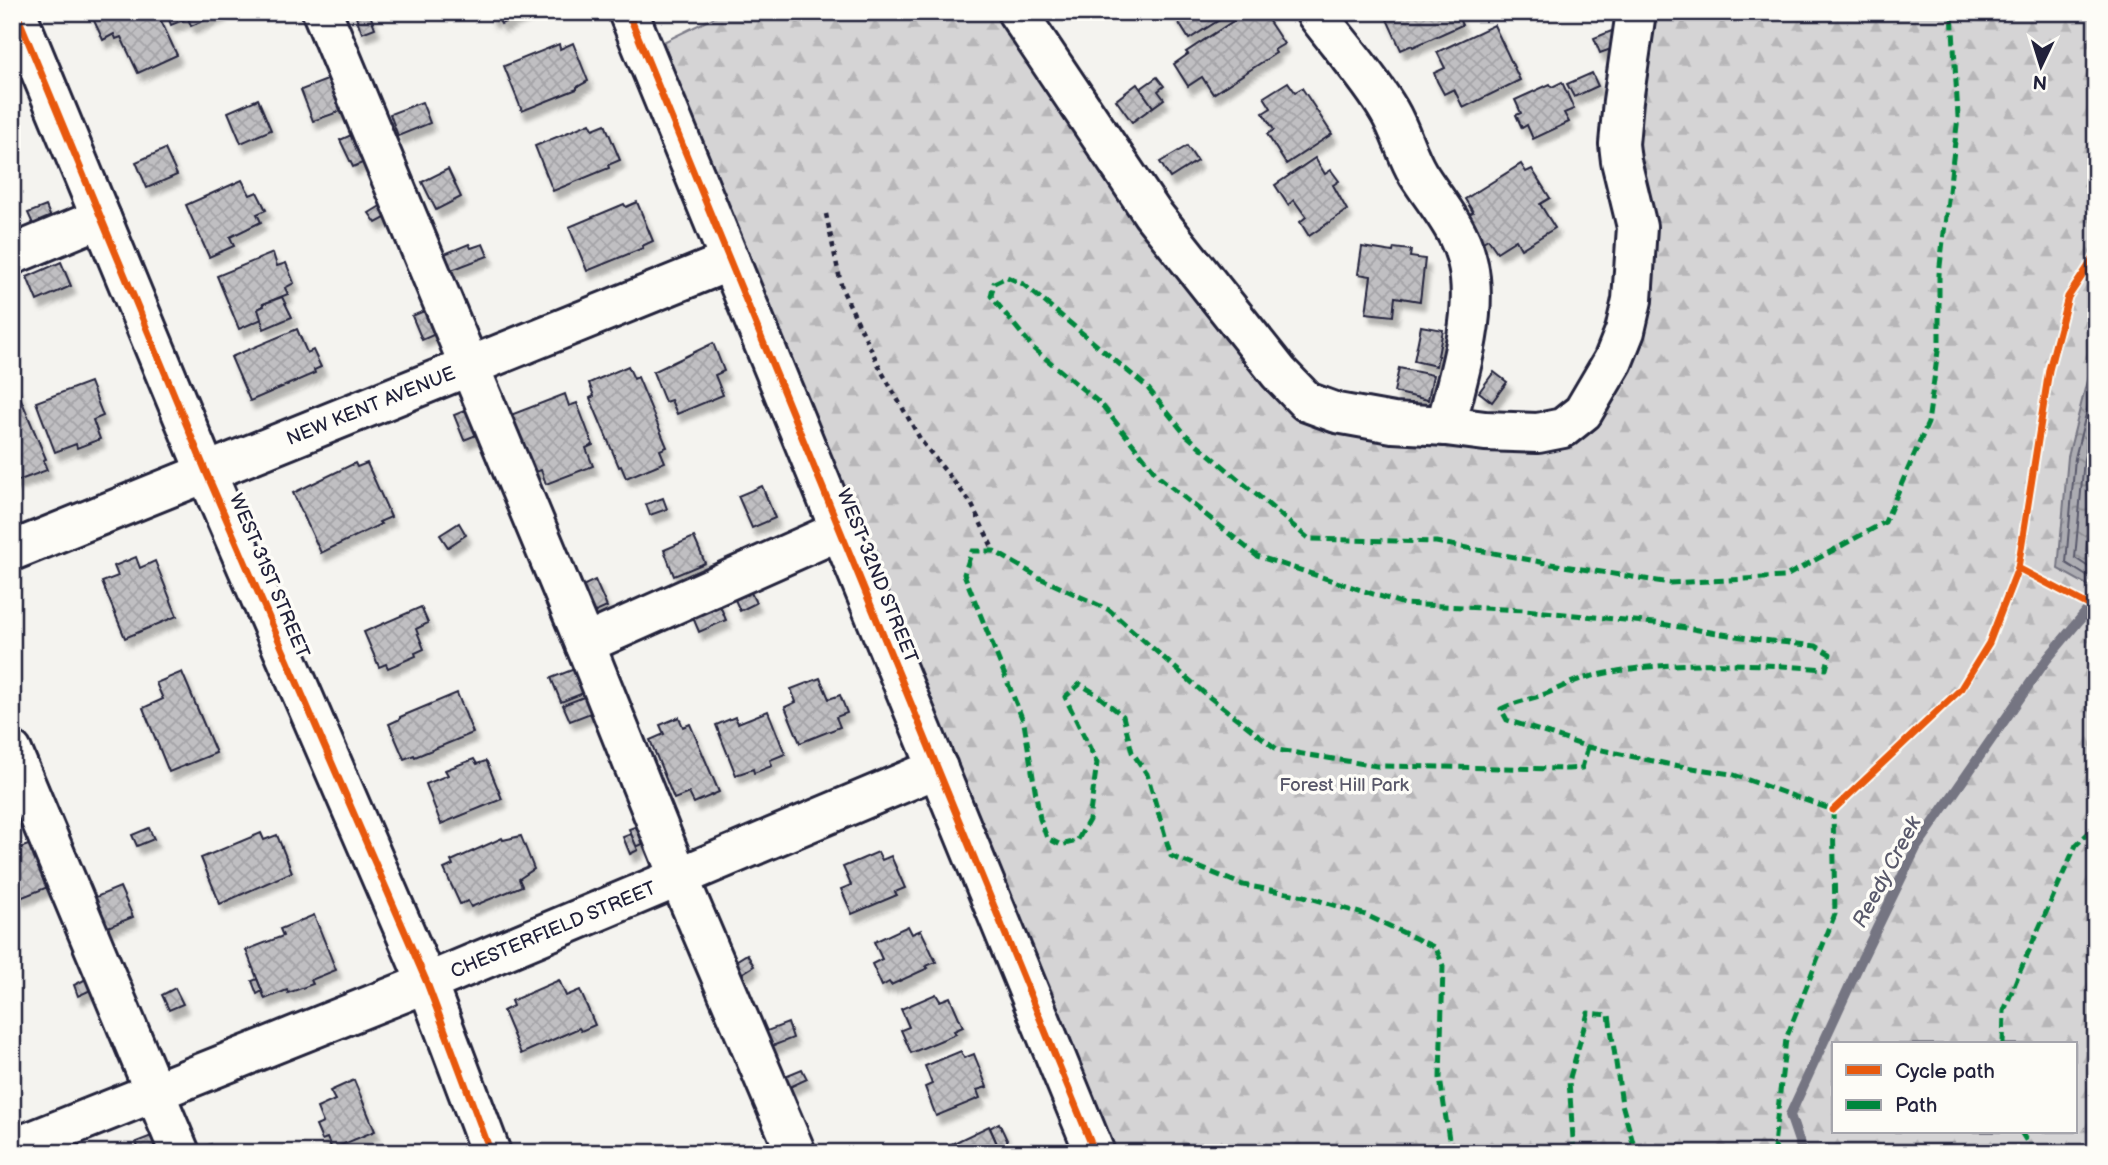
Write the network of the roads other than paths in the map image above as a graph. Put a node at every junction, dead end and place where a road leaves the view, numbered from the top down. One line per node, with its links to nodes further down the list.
1 (16, 12): 7 (street, WEST 31ST STREET)
2 (322, 12): 10 (street)
3 (628, 12): 9 (street, WEST 32ND STREET)
4 (1017, 12): 11 (street)
5 (1315, 12): 11 (street)
6 (1636, 12): 11 (street)
7 (101, 218): 8 (street); 12 (street, WEST 31ST STREET)
8 (12, 255)
9 (730, 261): 10 (street, NEW KENT AVENUE); 13 (street, WEST 32ND STREET)
10 (469, 367): 12 (street, NEW KENT AVENUE); 15 (street)
11 (1446, 426)
12 (206, 472): 14 (street, NEW KENT AVENUE); 19 (street, WEST 31ST STREET)
13 (841, 530): 15 (street); 17 (street, WEST 32ND STREET)
14 (12, 551)
15 (585, 644): 18 (street)
16 (12, 751): 20 (street)
17 (939, 768): 18 (street, CHESTERFIELD STREET); 25 (street, WEST 32ND STREET)
18 (678, 878): 19 (street, CHESTERFIELD STREET); 24 (street)
19 (427, 983): 20 (street, CHESTERFIELD STREET); 23 (street, WEST 31ST STREET)
20 (154, 1091): 21 (street, CHESTERFIELD STREET); 22 (street)
21 (12, 1149)
22 (180, 1153)
23 (491, 1153)
24 (796, 1153)
25 (1095, 1153)

